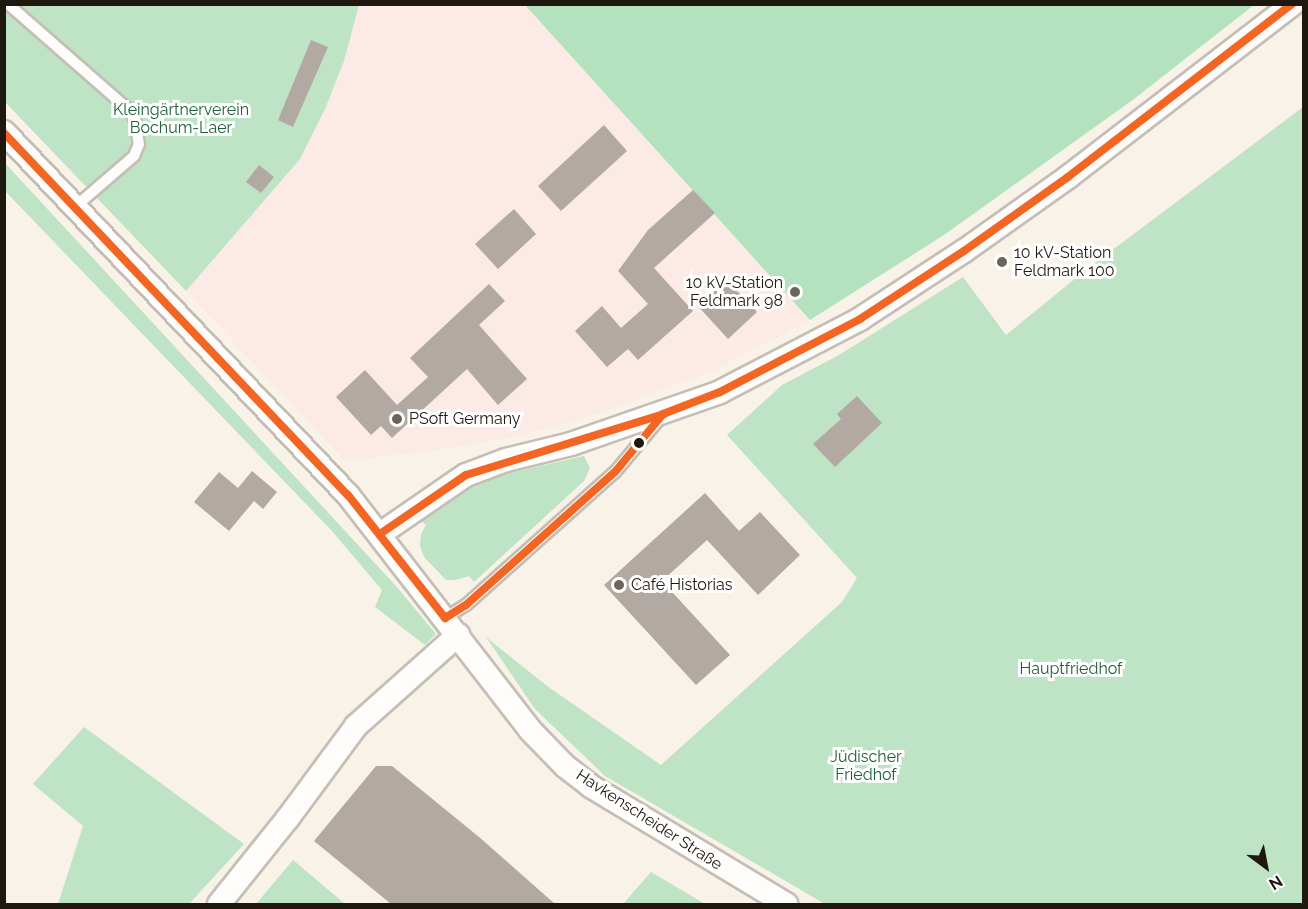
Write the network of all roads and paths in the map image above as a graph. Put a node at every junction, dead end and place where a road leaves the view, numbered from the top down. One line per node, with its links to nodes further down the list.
1 (8, 4): 4 (lane)
2 (1293, 4): 5 (street)
3 (4, 132): 4 (street, Havkenscheider Straße)
4 (76, 206): 6 (street, Havkenscheider Straße)
5 (663, 414): 6 (street); 7 (lane)
6 (380, 534): 7 (street, Havkenscheider Straße)
7 (451, 626): 8 (street); 9 (street, Havkenscheider Straße)
8 (219, 904)
9 (786, 904)

